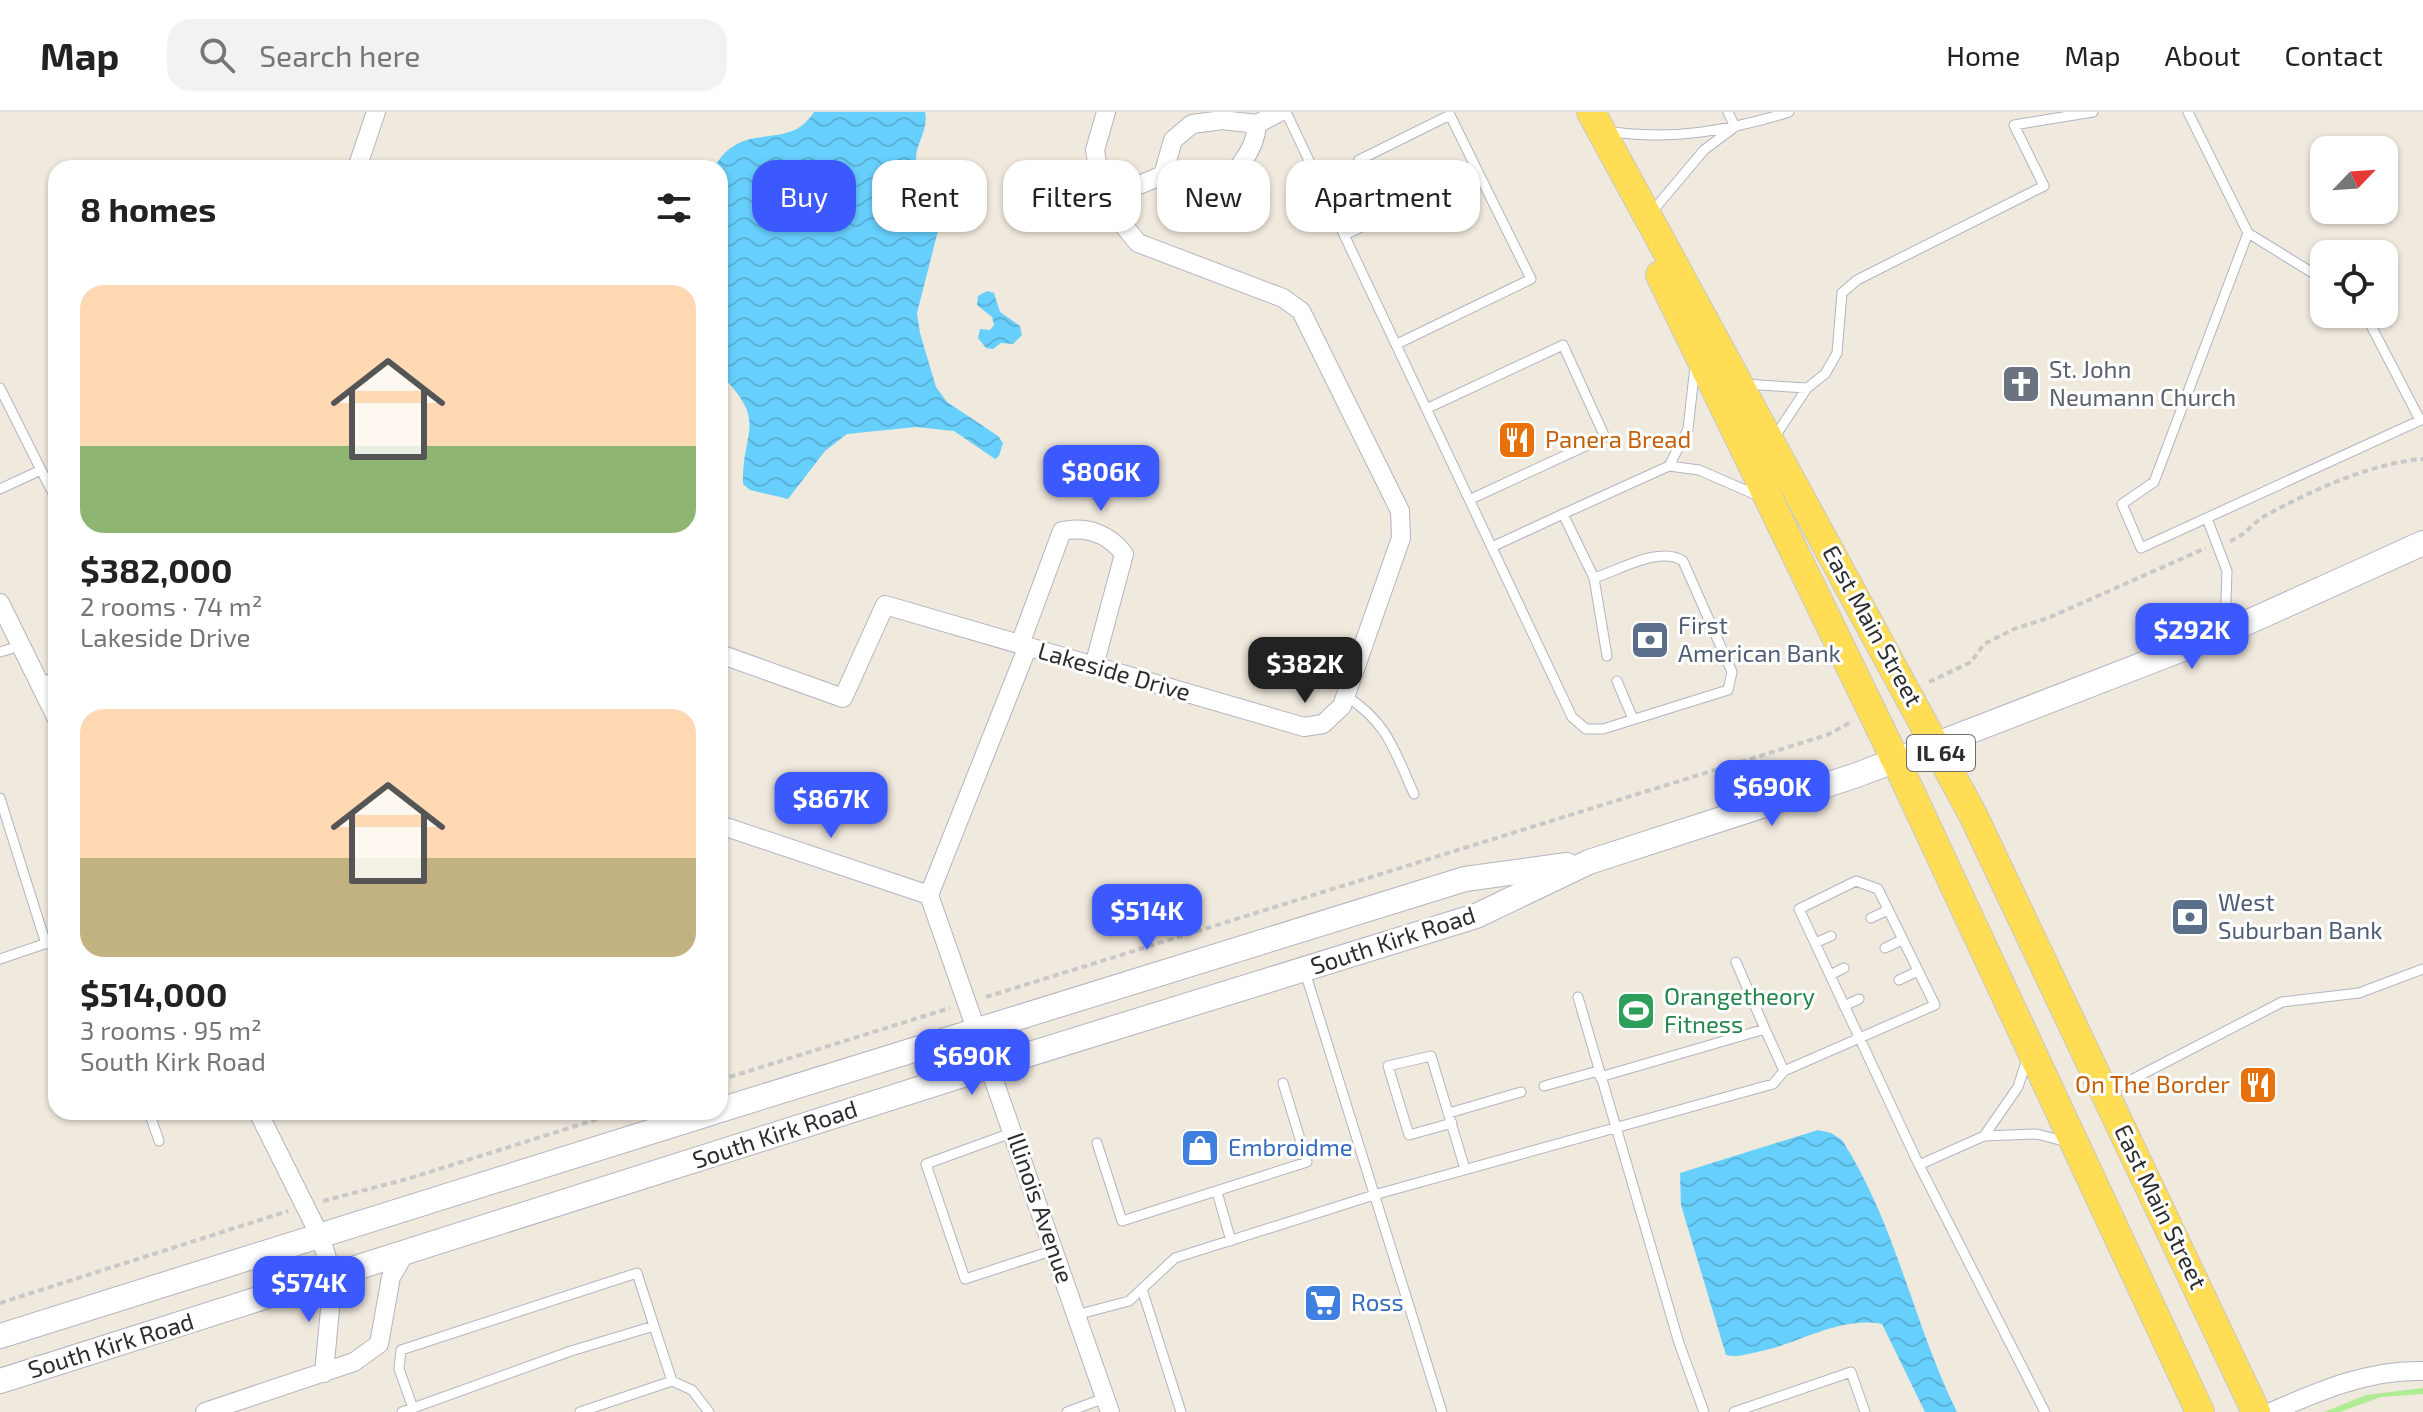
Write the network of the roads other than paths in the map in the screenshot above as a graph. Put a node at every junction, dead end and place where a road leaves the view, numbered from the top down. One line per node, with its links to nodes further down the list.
1 (376, 112): 12 (street)
2 (1106, 112): 13 (street)
3 (1280, 112): 10 (street)
4 (1286, 112): 23 (lane)
5 (1728, 112): 11 (lane)
6 (1789, 112): 11 (lane)
7 (2093, 112): 30 (lane)
8 (2188, 112): 22 (lane)
9 (1592, 118): 11 (lane); 19 (main road, East Main Street / IL 64); 27 (main road, East Main Street / IL 64)
10 (1257, 124): 14 (street); 15 (street)
11 (1735, 127): 19 (lane)
12 (360, 160)
13 (1097, 160)
14 (1167, 160)
15 (1243, 160)
16 (1359, 160): 17 (lane)
17 (1472, 160)
18 (1480, 176): 26 (lane)
19 (1648, 217): 28 (main road, East Main Street / IL 64)
20 (1129, 232): 55 (street, Lakeside Drive)
21 (1351, 232): 23 (lane)
22 (2248, 233): 24 (lane); 41 (lane)
23 (1345, 235): 26 (lane)
24 (2310, 271)
25 (2373, 328): 32 (lane)
26 (1397, 344): 31 (lane)
27 (1696, 351): 34 (lane); 39 (main road, East Main Street / IL 64)
28 (1739, 384): 30 (lane); 33 (main road, East Main Street / IL 64)
29 (0, 388): 35 (lane)
30 (1807, 388): 33 (lane)
31 (1428, 408): 38 (lane); 38 (lane)
32 (2422, 419): 41 (lane)
33 (1772, 442): 57 (main road, East Main Street / IL 64)
34 (1669, 466): 39 (lane); 40 (lane)
35 (41, 470): 36 (lane); 37 (lane)
36 (48, 484)
37 (0, 489)
38 (1471, 499): 43 (lane)
39 (1771, 502): 58 (main road, East Main Street / IL 64)
40 (1563, 514): 43 (lane); 44 (lane)
41 (2208, 521): 46 (lane)
42 (2423, 543): 46 (main road, South Kirk Road)
43 (1494, 546): 56 (lane)
44 (1594, 578): 50 (lane); 56 (lane)
45 (0, 603): 48 (street)
46 (2224, 633): 57 (main road, South Kirk Road)
47 (1024, 645): 51 (street, Lakeside Drive); 52 (street, Lakeside Drive); 52 (street); 63 (street)
48 (20, 646): 49 (lane); 53 (street)
49 (0, 652)
50 (1607, 656)
51 (728, 657)
52 (1094, 666): 55 (street, Lakeside Drive)
53 (47, 680)
54 (1617, 681): 56 (lane)
55 (1346, 696): 59 (lane)
56 (1633, 719)
57 (1937, 745): 58 (main road, South Kirk Road); 93 (main road, East Main Street / IL 64)
58 (1896, 761): 62 (main road, South Kirk Road); 86 (main road, East Main Street / IL 64)
59 (1414, 794)
60 (0, 798): 66 (lane)
61 (728, 828): 63 (street)
62 (1589, 862): 75 (main road, South Kirk Road); 83 (main road, South Kirk Road)
63 (929, 895): 83 (street, Illinois Avenue)
64 (1888, 910): 65 (lane); 68 (lane); 70 (lane)
65 (1871, 918)
66 (48, 934)
67 (1831, 936): 70 (lane)
68 (1902, 940): 71 (lane); 77 (lane)
69 (48, 943): 72 (lane)
70 (1815, 943): 78 (lane)
71 (1885, 948)
72 (0, 959)
73 (1736, 962): 84 (lane)
74 (1844, 968): 78 (lane)
75 (1304, 969): 87 (main road, South Kirk Road); 108 (lane)
76 (2423, 969): 93 (lane)
77 (1918, 971): 79 (lane); 85 (lane)
78 (1830, 975): 82 (lane)
79 (1899, 980)
80 (1578, 997): 89 (lane)
81 (1859, 999): 82 (lane)
82 (1844, 1006): 85 (lane)
83 (978, 1029): 87 (street, Illinois Avenue); 94 (main road, South Kirk Road)
84 (1765, 1029): 88 (lane); 89 (lane)
85 (1860, 1039): 88 (lane); 105 (lane)
86 (2030, 1049): 101 (lane); 104 (main road, East Main Street / IL 64)
87 (991, 1066): 100 (street, Illinois Avenue); 112 (main road, South Kirk Road)
88 (1784, 1071): 99 (lane)
89 (1599, 1074): 91 (lane); 99 (lane)
90 (1283, 1083): 107 (lane)
91 (1544, 1086)
92 (1521, 1092): 95 (lane)
93 (2105, 1094): 137 (main road, East Main Street / IL 64)
94 (728, 1107)
95 (1450, 1118): 95 (lane); 106 (lane)
96 (152, 1120): 102 (lane)
97 (262, 1120): 109 (street)
98 (689, 1120): 109 (main road, South Kirk Road)
99 (1613, 1126): 106 (lane); 132 (lane)
100 (1014, 1132): 111 (street, Illinois Avenue); 111 (lane)
101 (1984, 1136): 104 (lane); 105 (lane)
102 (159, 1141)
103 (1097, 1143): 107 (lane)
104 (2074, 1143): 136 (main road, East Main Street / IL 64)
105 (1919, 1165): 135 (lane)
106 (1465, 1169): 108 (lane)
107 (1217, 1192): 110 (lane)
108 (1374, 1195): 110 (lane); 131 (lane)
109 (320, 1236): 113 (street); 117 (main road, South Kirk Road)
110 (1231, 1241): 114 (lane)
111 (1054, 1250): 115 (street, Illinois Avenue)
112 (404, 1255): 113 (main road, South Kirk Road); 119 (street)
113 (333, 1277): 119 (street); 120 (main road, South Kirk Road)
114 (1142, 1289): 115 (lane); 130 (lane)
115 (1076, 1315): 122 (street, Illinois Avenue)
116 (654, 1326): 121 (lane); 124 (lane); 124 (lane)
117 (0, 1336)
118 (2423, 1371): 138 (street)
119 (324, 1373): 125 (street)
120 (0, 1381)
121 (672, 1381): 127 (lane); 128 (lane)
122 (1107, 1405): 129 (lane)
123 (1766, 1407): 133 (lane); 134 (lane)
124 (413, 1408): 126 (lane)
125 (205, 1412)
126 (402, 1412)
127 (580, 1412)
128 (709, 1412)
129 (1067, 1412)
130 (1181, 1412)
131 (1442, 1412)
132 (1704, 1412)
133 (1734, 1412)
134 (1865, 1412)
135 (2045, 1412)
136 (2200, 1412)
137 (2256, 1412)
138 (2271, 1412)

